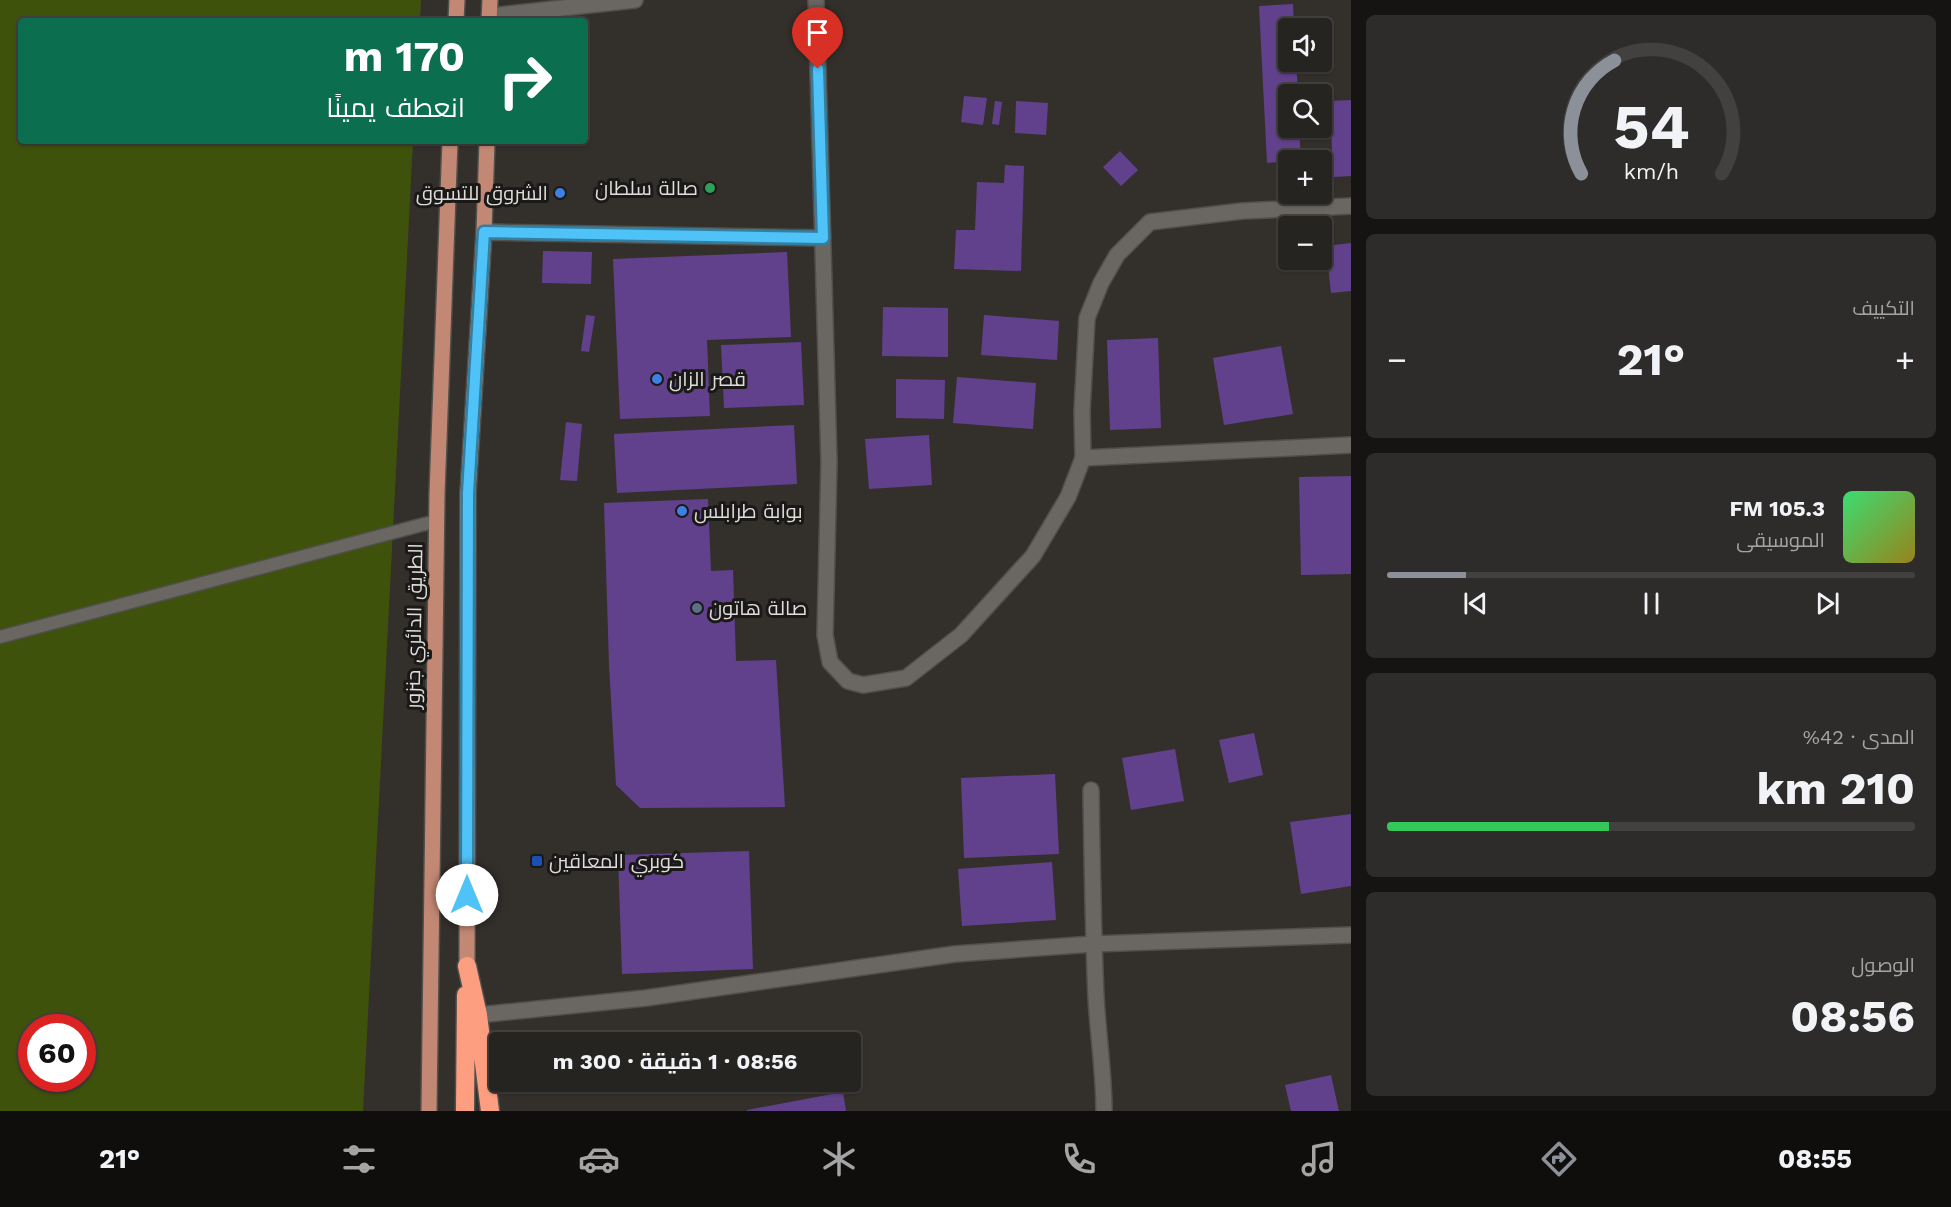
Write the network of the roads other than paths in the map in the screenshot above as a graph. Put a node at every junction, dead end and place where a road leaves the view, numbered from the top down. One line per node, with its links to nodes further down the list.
1 (457, 0): 5 (main road)
2 (490, 0): 6 (main road)
3 (635, 0): 6 (street)
4 (816, 0): 11 (street)
5 (456, 18)
6 (490, 18)
7 (450, 144): 14 (main road, الطريق الدائري جنزور)
8 (486, 144): 10 (main road)
9 (1351, 206): 13 (street)
10 (484, 232): 11 (street); 19 (main road)
11 (823, 238): 13 (street)
12 (1351, 445): 13 (street)
13 (1083, 458)
14 (436, 521): 15 (lane); 21 (main road, الطريق الدائري جنزور)
15 (0, 637)
16 (1091, 790): 18 (street)
17 (1351, 935): 18 (street)
18 (1093, 944): 20 (street); 24 (street)
19 (466, 966): 20 (highway); 22 (highway)
20 (478, 1016): 23 (highway)
21 (429, 1111)
22 (465, 1111)
23 (490, 1111)
24 (1104, 1111)

